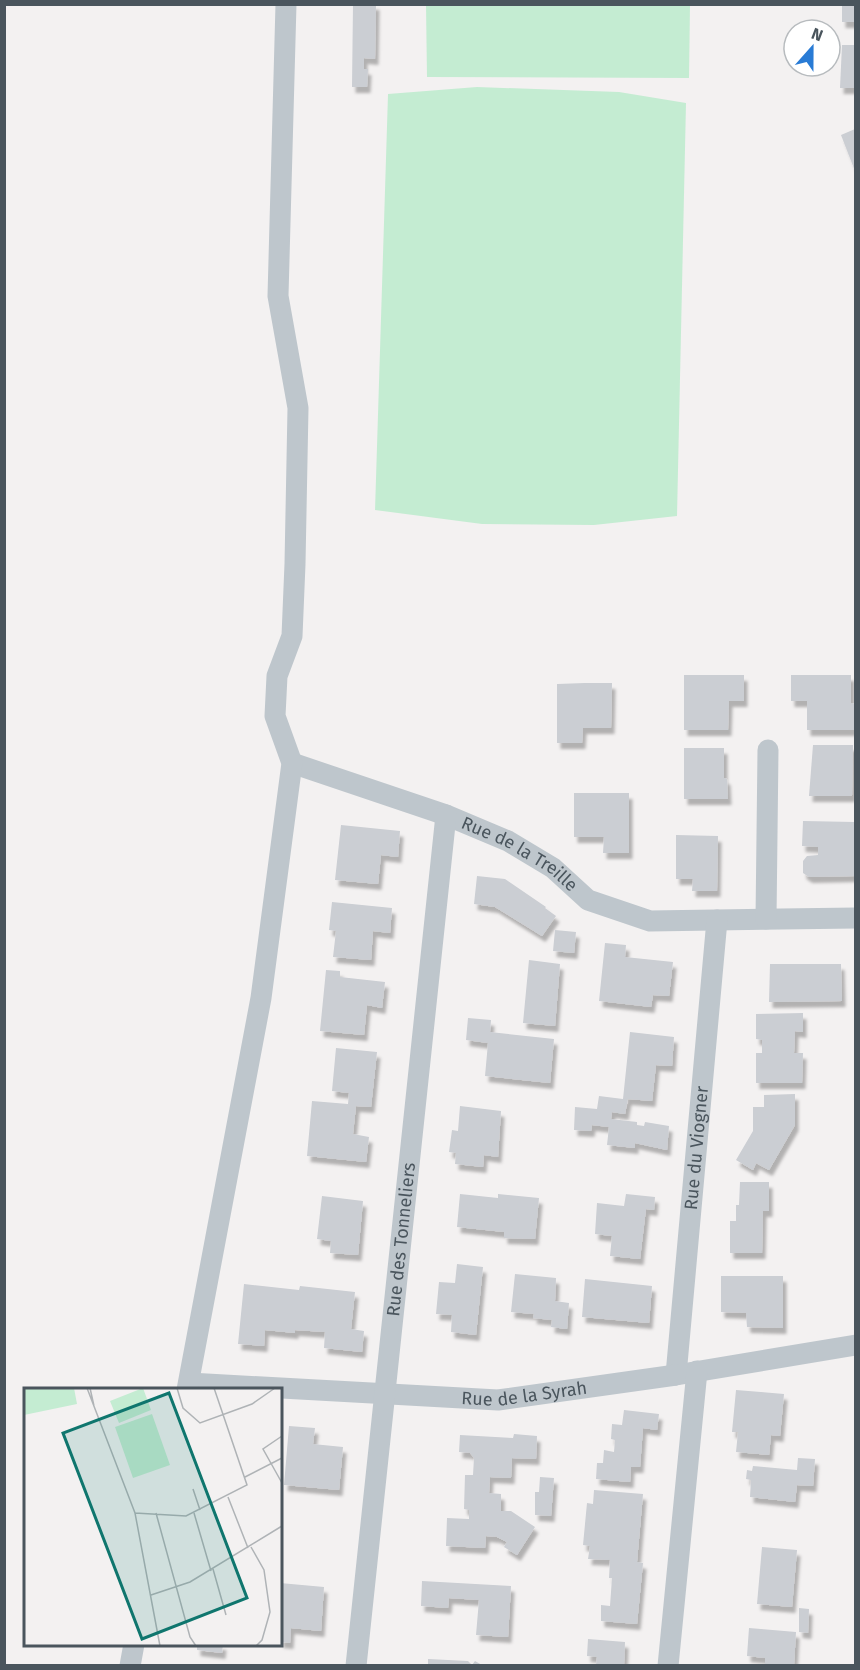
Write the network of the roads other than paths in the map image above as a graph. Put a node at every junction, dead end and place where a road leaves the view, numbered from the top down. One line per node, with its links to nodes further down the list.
1 (286, 4): 3 (street)
2 (768, 750): 6 (street)
3 (292, 763): 4 (street, Rue de la Treille); 10 (street)
4 (446, 814): 7 (street, Rue de la Treille); 13 (street, Rue des Tonneliers)
5 (855, 918): 6 (street, Rue de la Treille)
6 (766, 919): 7 (street, Rue de la Treille)
7 (717, 920): 9 (street, Rue du Viogner)
8 (855, 1345): 9 (street, Rue de la Syrah)
9 (686, 1373): 13 (street, Rue de la Syrah); 17 (street, Rue du Viogner)
10 (188, 1386): 11 (street, Rue de la Syrah)
11 (244, 1388)
12 (282, 1389): 13 (street, Rue de la Syrah)
13 (384, 1393): 16 (street, Rue des Tonneliers)
14 (134, 1646): 15 (street)
15 (130, 1665)
16 (356, 1665)
17 (668, 1665)

